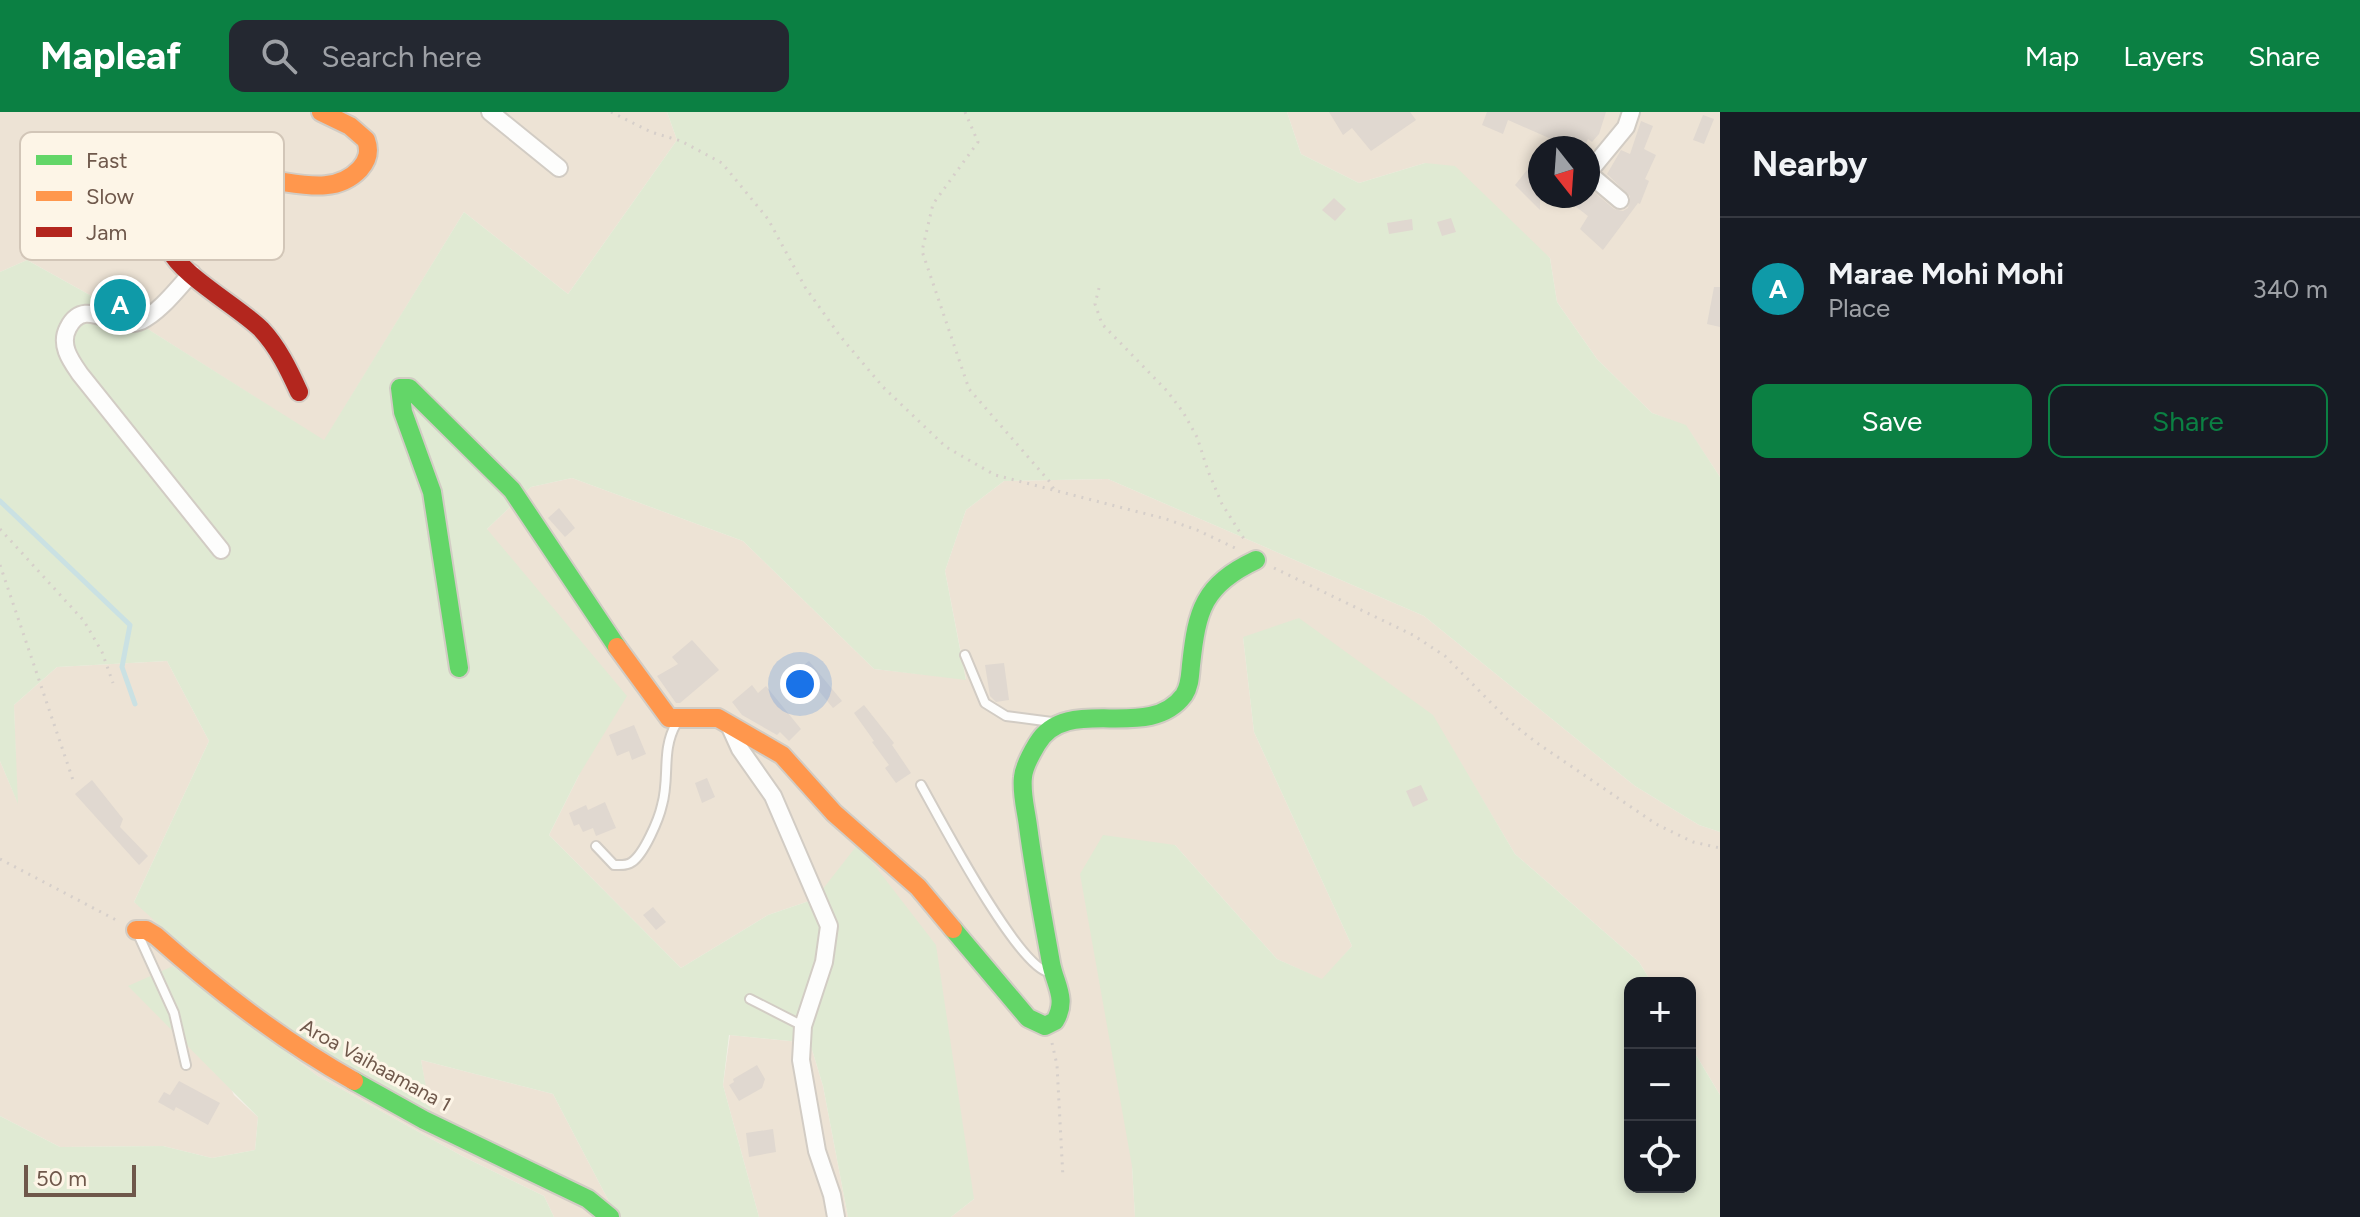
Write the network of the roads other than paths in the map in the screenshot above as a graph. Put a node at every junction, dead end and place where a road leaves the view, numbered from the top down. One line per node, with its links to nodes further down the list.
1 (321, 112): 5 (street)
2 (490, 112): 4 (street)
3 (1631, 112): 6 (street)
4 (559, 168)
5 (284, 183)
6 (1620, 200)
7 (180, 260): 8 (street)
8 (192, 273): 9 (street); 10 (street)
9 (299, 392)
10 (221, 550)
11 (1258, 561): 16 (street)
12 (965, 655): 16 (lane)
13 (459, 668): 14 (street)
14 (678, 719): 15 (street); 18 (lane)
15 (728, 723): 20 (street); 22 (street)
16 (1060, 723): 20 (street)
17 (921, 785): 20 (lane)
18 (596, 846)
19 (136, 930): 23 (lane); 24 (street, Aroa Vaihaamana 1)
20 (1053, 972)
21 (750, 999): 22 (lane)
22 (803, 1026): 25 (street)
23 (186, 1065)
24 (610, 1217)
25 (836, 1217)

